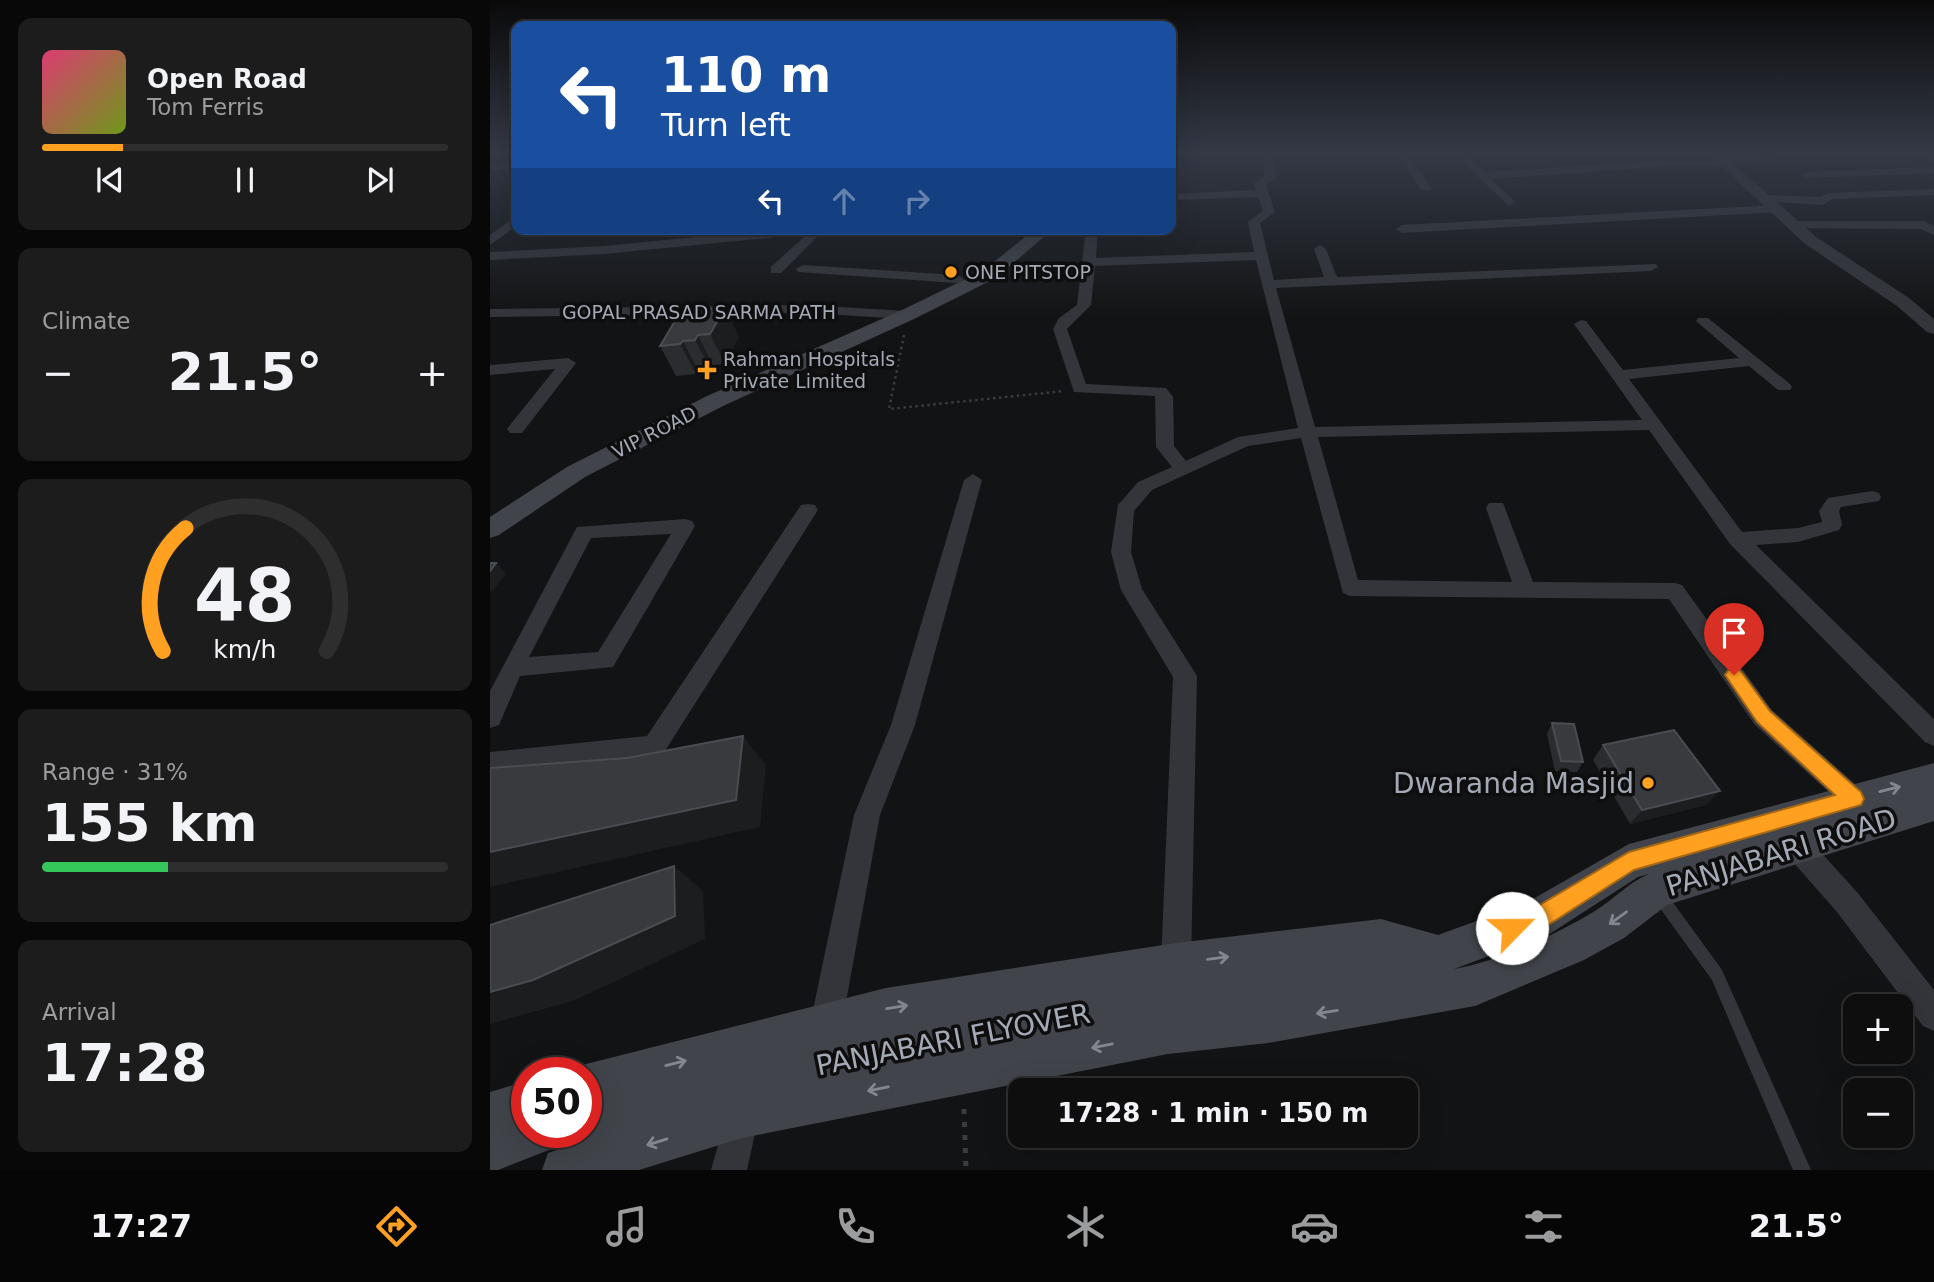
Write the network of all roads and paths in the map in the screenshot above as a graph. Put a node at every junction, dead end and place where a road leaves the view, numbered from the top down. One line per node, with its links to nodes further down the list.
1 (1268, 208): 16 (street)
2 (1705, 208): 7 (street)
3 (1775, 208): 5 (street)
4 (511, 223): 13 (street)
5 (1795, 225): 6 (street); 28 (street)
6 (1930, 227)
7 (1402, 229)
8 (736, 235): 15 (street)
9 (813, 235): 20 (street)
10 (1017, 235): 21 (main road, VIP ROAD)
11 (1038, 235): 25 (main road, VIP ROAD)
12 (1092, 235): 17 (street)
13 (490, 241)
14 (1320, 249): 22 (street)
15 (490, 256)
16 (1261, 256): 17 (street); 23 (street)
17 (1090, 262): 33 (street)
18 (1651, 267): 22 (street)
19 (803, 269): 21 (street)
20 (776, 270)
21 (957, 279): 25 (main road, VIP ROAD)
22 (1332, 282): 23 (street)
23 (1268, 284): 36 (street)
24 (490, 313): 25 (street, GOPAL PRASAD SARMA PATH)
25 (900, 319): 33 (path); 41 (main road, VIP ROAD); 43 (main road, VIP ROAD)
26 (1703, 321): 29 (street)
27 (1581, 324): 31 (street)
28 (1934, 328)
29 (1753, 361): 31 (street); 32 (street)
30 (490, 370): 35 (street)
31 (1620, 376): 34 (street)
32 (1784, 387)
33 (1080, 389): 37 (street)
34 (1655, 425): 36 (street); 44 (street)
35 (516, 429)
36 (1308, 432): 37 (street); 45 (street)
37 (1183, 469): 55 (street)
38 (973, 480): 58 (street)
39 (1872, 496): 44 (street)
40 (1496, 508): 45 (street)
41 (490, 510)
42 (808, 510): 49 (street)
43 (490, 529)
44 (1737, 539): 48 (street)
45 (1525, 589): 51 (street)
46 (512, 667): 46 (street); 47 (street)
47 (490, 718)
48 (1934, 735)
49 (490, 763)
50 (1934, 778): 51 (main road, PANJABARI ROAD, one-way to 50)
51 (1854, 799): 54 (main road, PANJABARI ROAD)
52 (1934, 805): 53 (main road, PANJABARI ROAD)
53 (1796, 845): 54 (main road, PANJABARI ROAD); 57 (street)
54 (1643, 876): 56 (main road, PANJABARI ROAD); 70 (lane)
55 (1176, 962): 56 (main road, one-way to 56); 58 (main road, one-way to 55)
56 (1440, 974): 62 (main road, PANJABARI FLYOVER); 64 (main road, PANJABARI ROAD, one-way to 64)
57 (1934, 1016)
58 (826, 1024): 59 (main road, one-way to 58)
59 (602, 1082)
60 (511, 1108): 63 (main road)
61 (964, 1109): 69 (path)
62 (602, 1114)
63 (490, 1115)
64 (742, 1115): 67 (main road, PANJABARI ROAD, one-way to 67); 68 (street)
65 (511, 1142): 66 (main road)
66 (490, 1150)
67 (565, 1170)
68 (729, 1170)
69 (966, 1170)
70 (1802, 1170)

